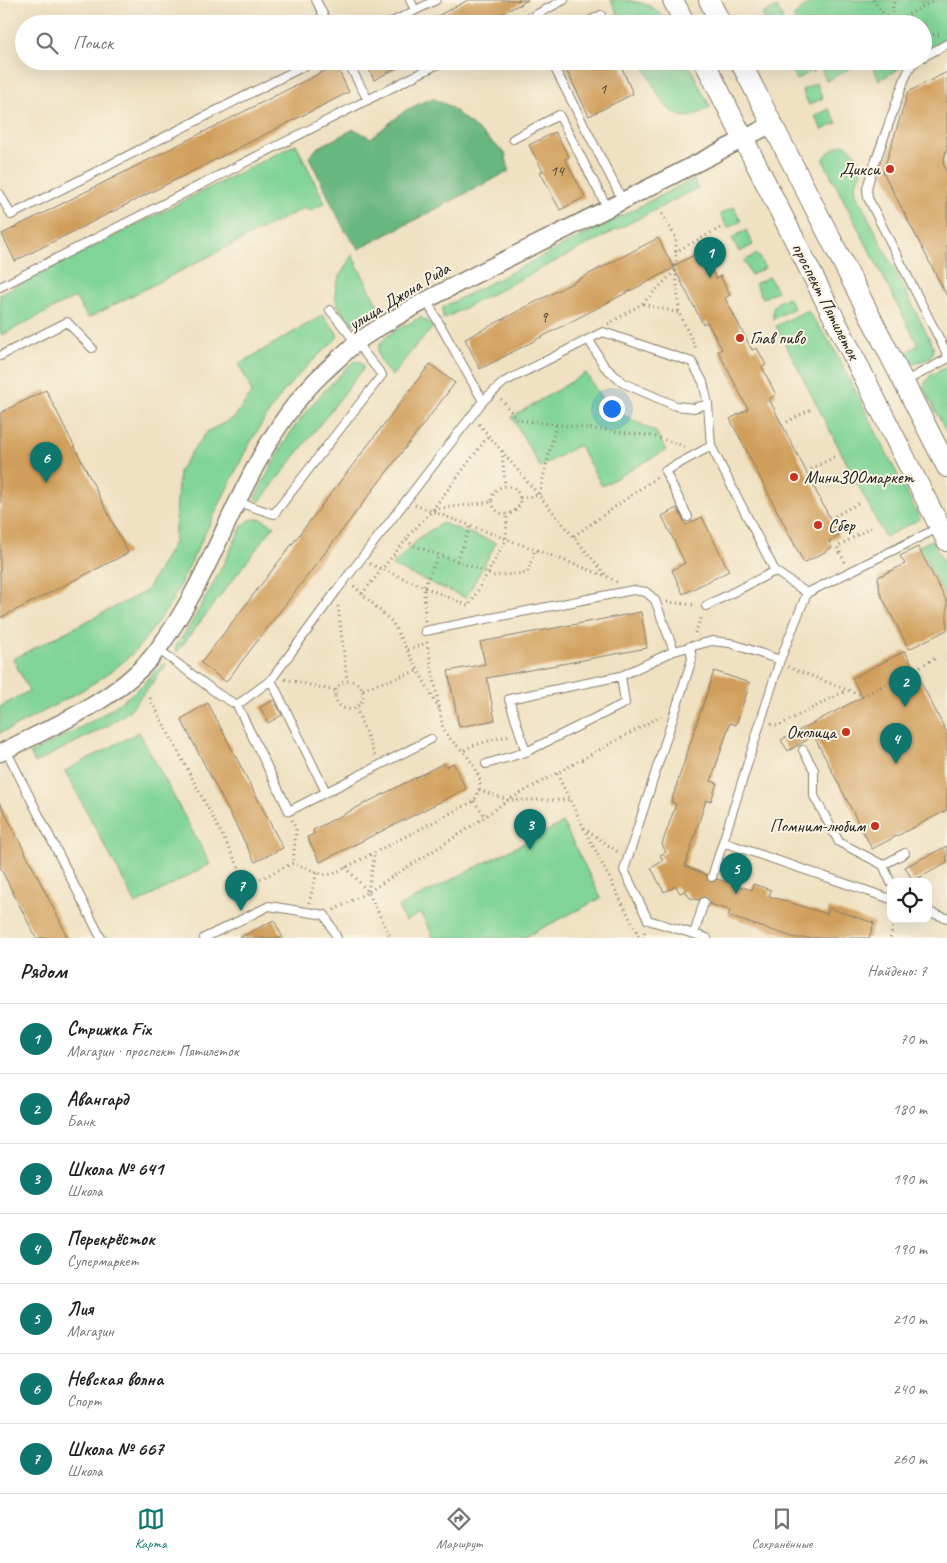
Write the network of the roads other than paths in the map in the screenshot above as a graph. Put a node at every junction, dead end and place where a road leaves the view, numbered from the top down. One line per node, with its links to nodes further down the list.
1 (316, 0): 8 (lane)
2 (410, 0): 7 (lane)
3 (436, 0): 7 (lane)
4 (564, 0): 10 (lane)
5 (672, 0): 11 (street)
6 (709, 0): 12 (street)
7 (415, 10): 9 (lane)
8 (324, 15)
9 (405, 15)
10 (535, 15)
11 (680, 15)
12 (716, 15)
13 (947, 44): 14 (lane)
14 (932, 52)
15 (296, 70): 26 (lane)
16 (352, 70): 22 (lane)
17 (426, 70): 22 (lane)
18 (556, 70): 27 (lane)
19 (709, 70): 25 (street, проспект Пятилеток)
20 (745, 70): 23 (street, проспект Пятилеток)
21 (909, 70): 35 (lane)
22 (368, 100): 29 (lane)
23 (772, 124): 25 (street, улица Джона Рида); 38 (street, проспект Пятилеток)
24 (513, 139): 28 (lane)
25 (744, 139): 27 (street, улица Джона Рида); 45 (street, проспект Пятилеток)
26 (0, 194)
27 (623, 201): 28 (street, улица Джона Рида)
28 (608, 209): 30 (street, улица Джона Рида)
29 (0, 287)
30 (425, 300): 33 (street, улица Джона Рида); 39 (lane)
31 (330, 310): 33 (lane)
32 (589, 340): 39 (lane); 40 (lane); 40 (lane)
33 (357, 343): 43 (street, улица Джона Рида); 43 (lane)
34 (92, 348): 36 (lane)
35 (947, 354)
36 (0, 356)
37 (947, 359): 38 (lane)
38 (904, 382): 42 (street, проспект Пятилеток)
39 (483, 401): 55 (lane)
40 (708, 404): 41 (lane)
41 (711, 446): 44 (lane); 46 (lane)
42 (947, 467)
43 (237, 502): 51 (street, улица Джона Рида)
44 (688, 517)
45 (943, 534): 47 (lane)
46 (774, 571): 47 (lane); 48 (lane)
47 (807, 593): 53 (lane)
48 (706, 606)
49 (425, 631): 52 (lane)
50 (690, 646): 52 (lane); 53 (lane); 72 (lane)
51 (158, 649): 56 (lane); 59 (street, улица Джона Рида)
52 (674, 651): 54 (lane)
53 (780, 660): 63 (lane)
54 (621, 676): 60 (lane); 60 (lane)
55 (272, 678): 56 (lane); 62 (lane)
56 (237, 705): 62 (lane)
57 (431, 739): 62 (lane)
58 (803, 750): 65 (lane)
59 (3, 751): 73 (lane)
60 (526, 752): 61 (lane)
61 (486, 764)
62 (326, 792)
63 (723, 842): 66 (lane); 68 (lane)
64 (905, 853): 65 (lane)
65 (883, 865): 67 (lane)
66 (712, 877)
67 (889, 878)
68 (887, 897)
69 (704, 902): 72 (lane)
70 (932, 913): 71 (lane)
71 (947, 918)
72 (694, 934): 76 (lane)
73 (101, 938)
74 (204, 938): 75 (lane)
75 (336, 938)
76 (707, 938)

